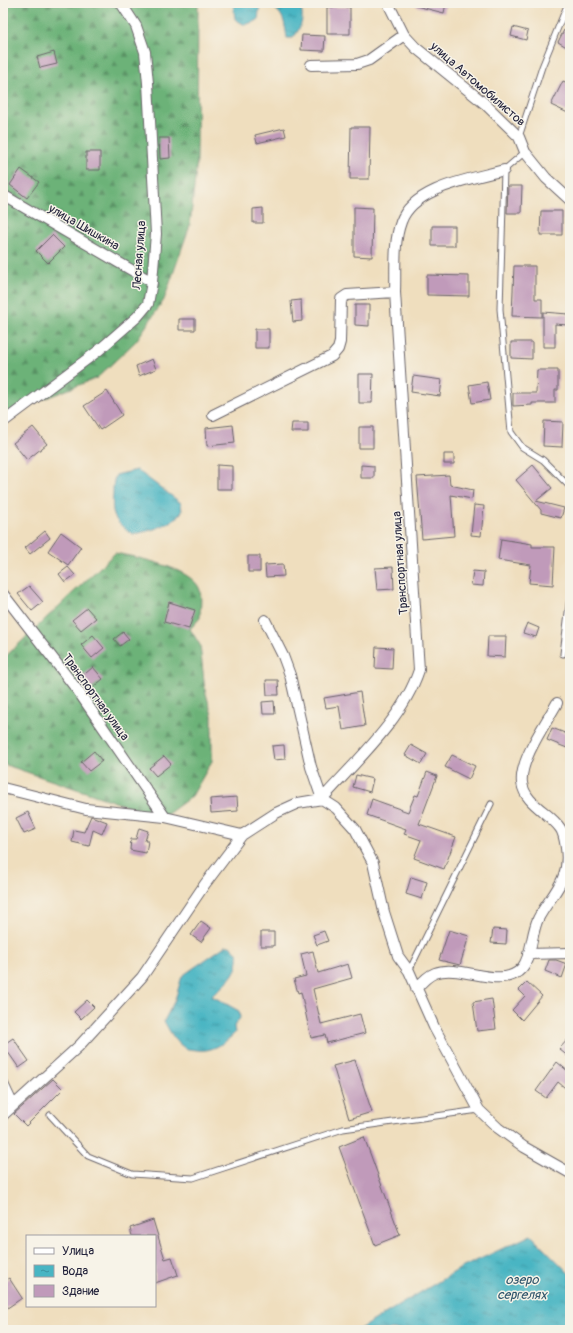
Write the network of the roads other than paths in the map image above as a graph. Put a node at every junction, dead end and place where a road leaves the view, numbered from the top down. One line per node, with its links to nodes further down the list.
1 (121, 3): 11 (street, Лесная улица)
2 (388, 3): 4 (street, улица Автомобилистов)
3 (568, 3): 6 (lane)
4 (404, 35): 5 (street); 6 (street, улица Автомобилистов)
5 (311, 65)
6 (519, 137): 7 (street, улица Автомобилистов)
7 (525, 152): 8 (lane); 10 (street, улица Автомобилистов)
8 (504, 170): 12 (street, Транспортная улица); 15 (lane)
9 (3, 195): 11 (street, улица Шишкина)
10 (570, 200)
11 (152, 282): 14 (street, Лесная улица)
12 (395, 292): 13 (street); 22 (street, Транспортная улица)
13 (213, 415)
14 (3, 422)
15 (570, 487)
16 (3, 594): 24 (street, Транспортная улица)
17 (570, 596): 19 (lane)
18 (265, 620): 22 (street)
19 (563, 654)
20 (557, 704): 27 (street)
21 (3, 788): 24 (street)
22 (322, 799): 25 (street); 28 (street)
23 (491, 804): 28 (lane)
24 (165, 817): 25 (street)
25 (242, 835): 31 (street)
26 (570, 953): 27 (street)
27 (528, 954): 29 (street)
28 (409, 971): 29 (street)
29 (416, 988): 32 (street)
30 (3, 1084): 31 (street)
31 (13, 1105): 33 (street)
32 (479, 1110): 34 (lane); 35 (street)
33 (3, 1115)
34 (50, 1115)
35 (570, 1173)

